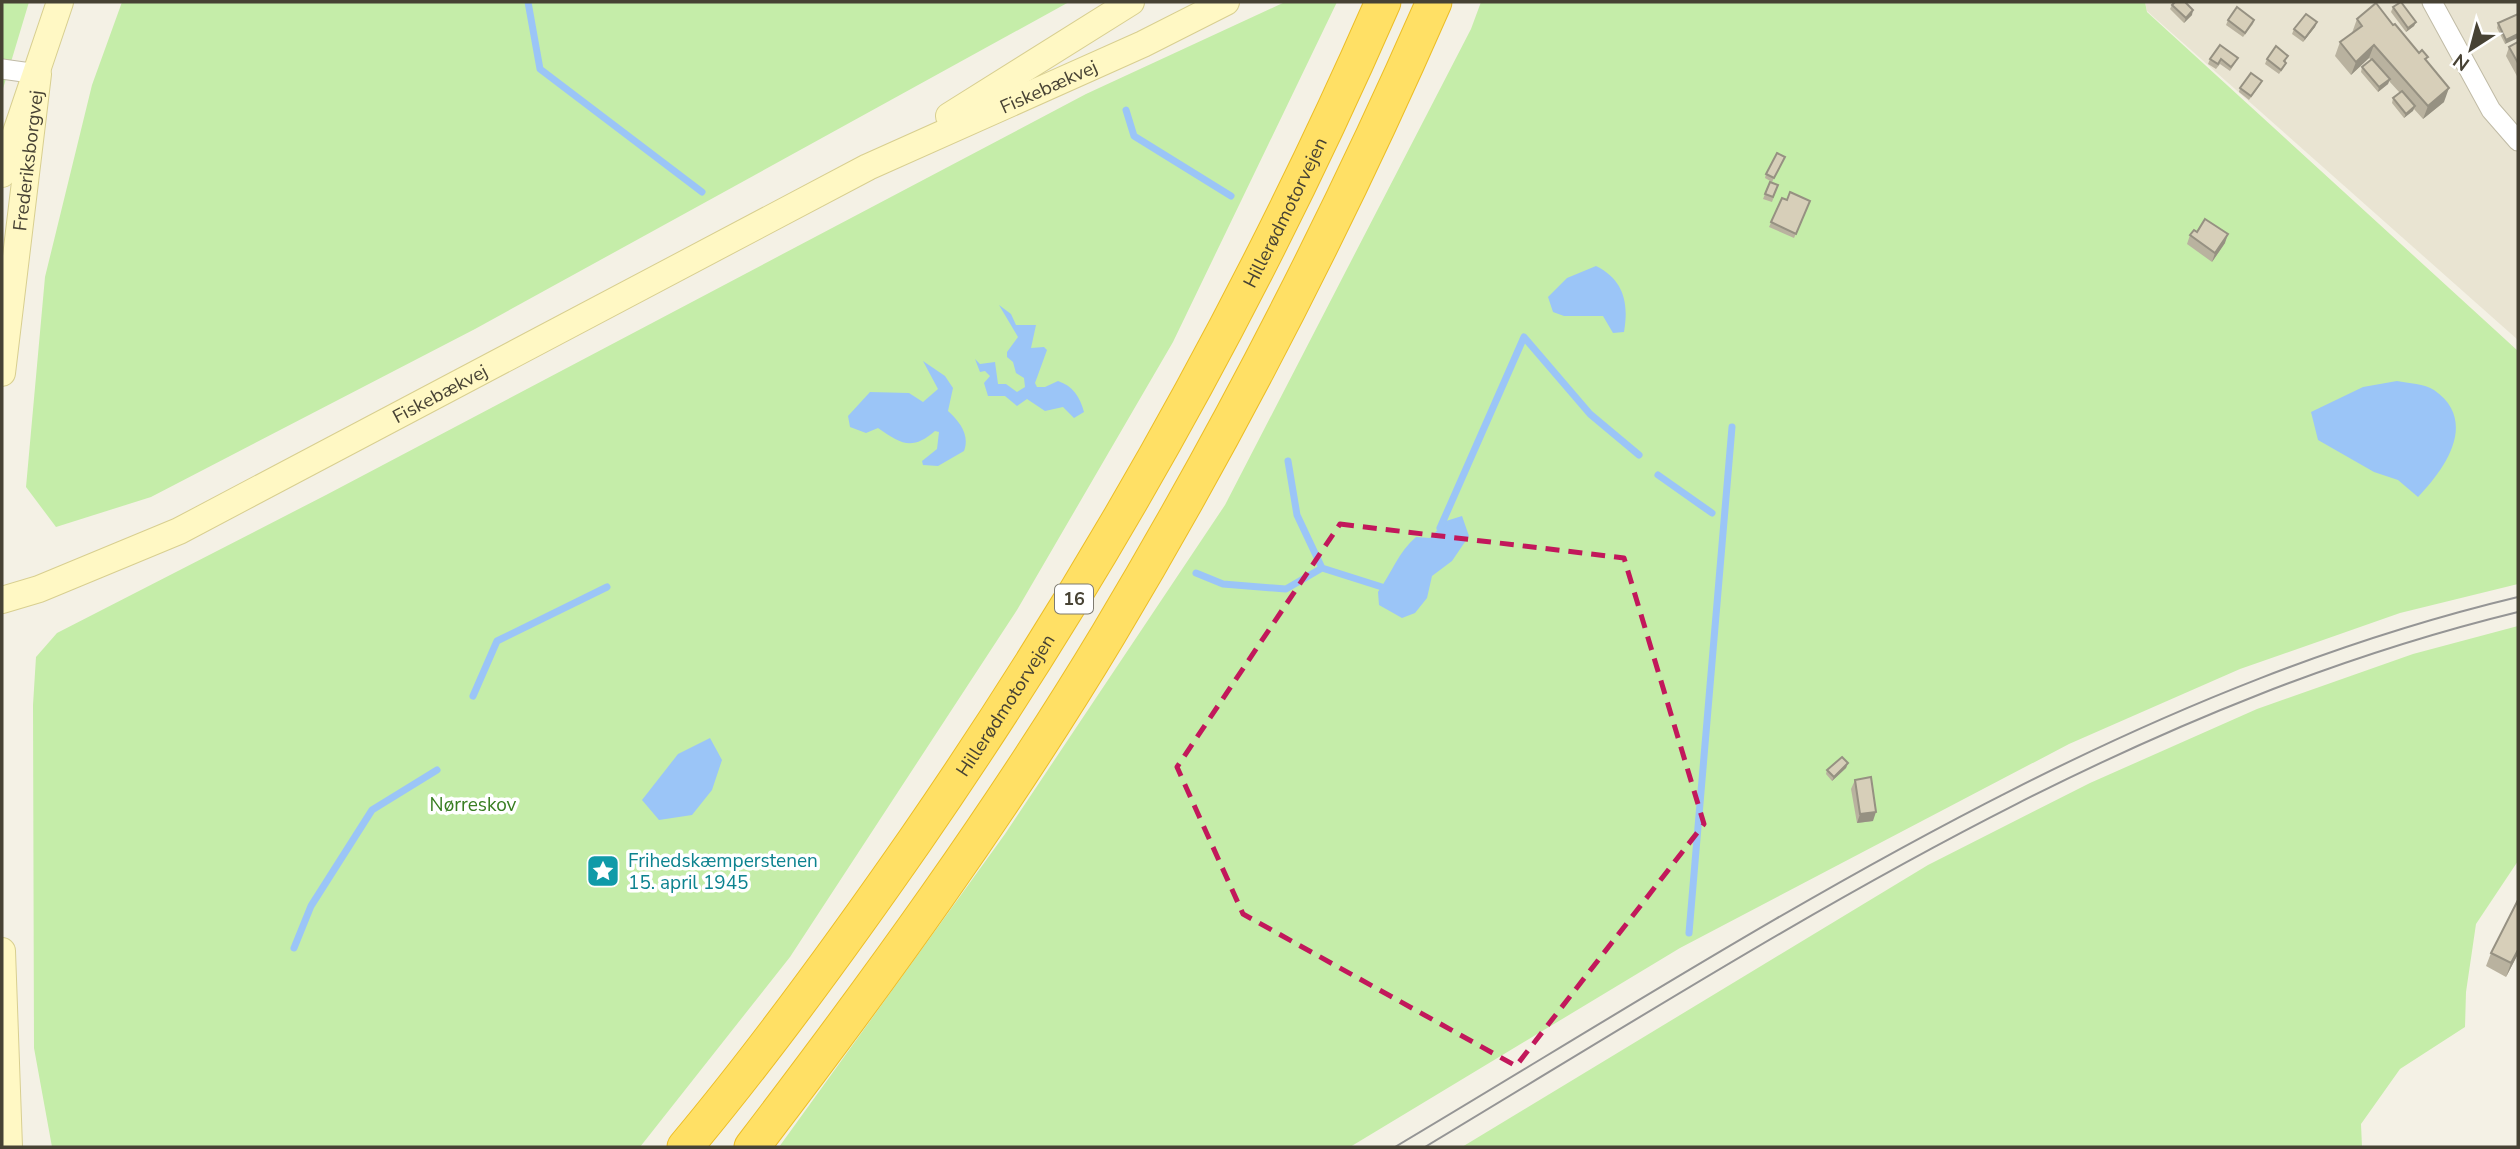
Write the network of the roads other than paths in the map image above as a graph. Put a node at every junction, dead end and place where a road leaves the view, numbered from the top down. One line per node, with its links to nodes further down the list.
1 (60, 2): 8 (street, Frederiksborgvej)
2 (1131, 2): 10 (street, Fiskebækvej)
3 (1226, 2): 10 (street, Fiskebækvej)
4 (1383, 2): 16 (highway, Hillerødmotorvejen / 16)
5 (1434, 2): 17 (highway, 16)
6 (2432, 2): 9 (street)
7 (2, 69): 8 (street, Frederiksborgvej)
8 (38, 75): 11 (street, Frederiksborgvej); 12 (street, Frederiksborgvej)
9 (2518, 141)
10 (868, 167): 13 (street, Fiskebækvej)
11 (2, 174)
12 (2, 373)
13 (2, 600)
14 (2, 951): 15 (street)
15 (9, 1147)
16 (685, 1147)
17 (752, 1147)

